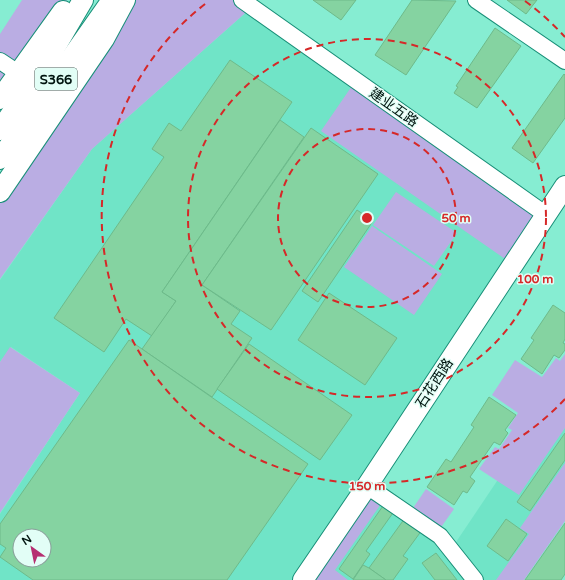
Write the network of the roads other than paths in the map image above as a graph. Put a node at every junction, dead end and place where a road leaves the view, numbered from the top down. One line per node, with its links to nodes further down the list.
1 (71, 0): 9 (main road)
2 (83, 0): 11 (main road, S366)
3 (112, 0): 12 (main road, S366)
4 (125, 0): 14 (main road)
5 (242, 0): 15 (street, 建业五路)
6 (476, 0): 8 (street)
7 (0, 61): 9 (street)
8 (565, 61)
9 (18, 73): 10 (main road)
10 (0, 99)
11 (0, 130)
12 (0, 159)
13 (565, 186): 15 (main road, 石花西路)
14 (0, 192)
15 (545, 214): 16 (main road, 石花西路)
16 (367, 486): 17 (main road, 石花西路); 18 (street)
17 (303, 580)
18 (475, 580)

